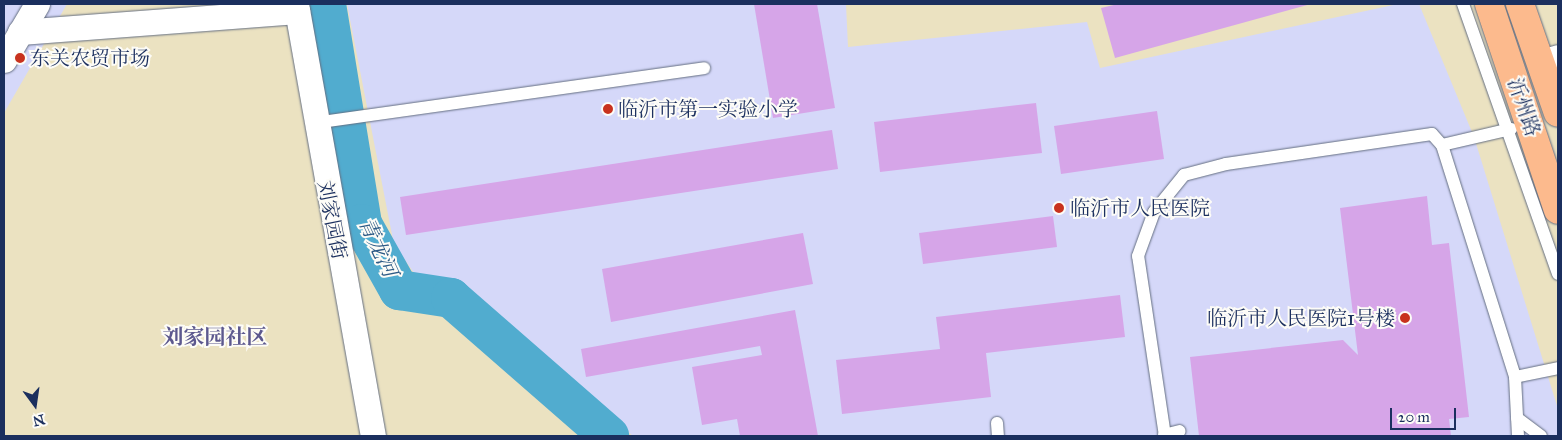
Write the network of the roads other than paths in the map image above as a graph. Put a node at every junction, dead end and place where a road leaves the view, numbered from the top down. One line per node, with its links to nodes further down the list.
1 (37, 4): 6 (street)
2 (1463, 4): 12 (lane)
3 (1488, 4): 14 (main road, 沂州路)
4 (1520, 4): 7 (main road, 沂州路)
5 (296, 7): 6 (street); 11 (street, 刘家园街)
6 (20, 32): 8 (street)
7 (1550, 59): 10 (main road, 沂州路)
8 (4, 60)
9 (704, 68): 11 (lane)
10 (1558, 113)
11 (325, 121): 22 (street, 刘家园街)
12 (1511, 129): 13 (lane); 15 (lane)
13 (1442, 145): 17 (lane); 21 (lane)
14 (1558, 210)
15 (1558, 274)
16 (1558, 368): 17 (lane)
17 (1515, 377): 18 (lane)
18 (1517, 418): 24 (lane); 25 (lane)
19 (997, 422): 23 (lane)
20 (1180, 431): 21 (lane)
21 (1165, 435)
22 (373, 436)
23 (998, 436)
24 (1518, 436)
25 (1541, 436)

